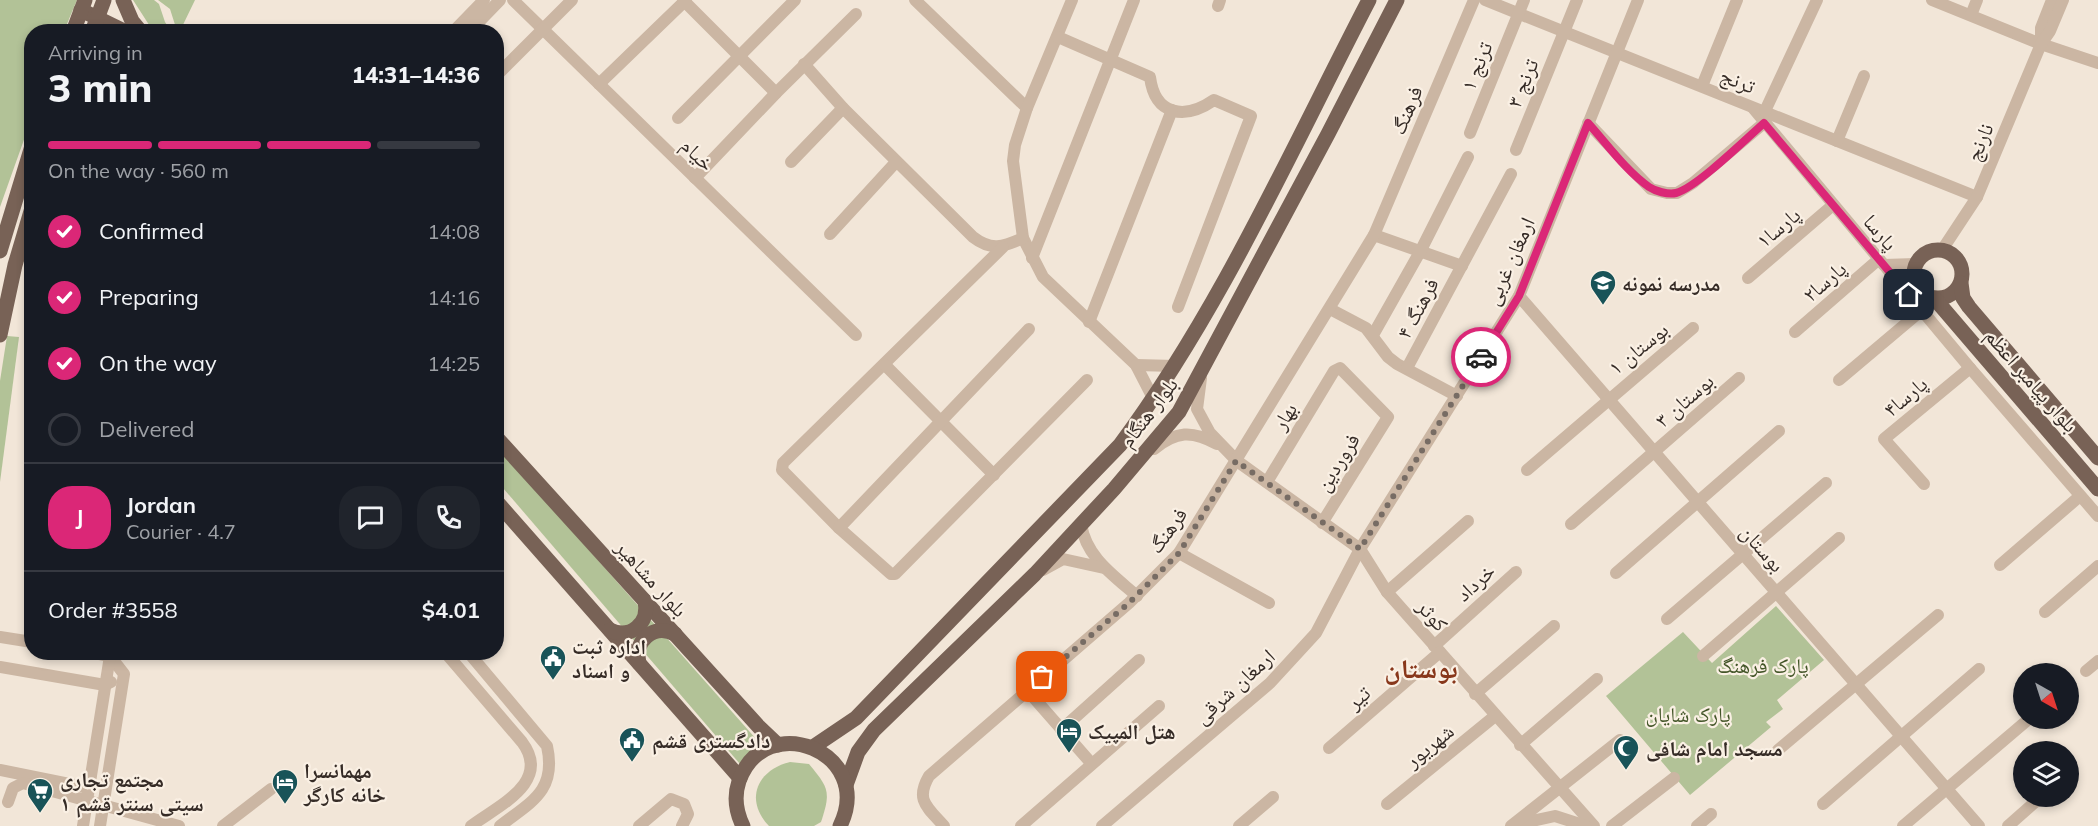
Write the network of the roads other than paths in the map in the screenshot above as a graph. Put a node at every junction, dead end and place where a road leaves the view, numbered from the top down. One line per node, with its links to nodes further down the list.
1 (104, 0): 28 (main road)
2 (123, 0): 29 (main road)
3 (484, 0): 30 (street)
4 (500, 0): 31 (street)
5 (513, 0): 32 (street, خیام)
6 (572, 0): 32 (street)
7 (685, 0): 37 (street); 43 (street)
8 (795, 0): 37 (street)
9 (915, 0): 47 (street)
10 (1072, 0): 34 (street)
11 (1134, 0): 38 (street)
12 (1369, 0): 61 (main road, بلوار هنگام)
13 (1397, 0): 62 (main road, بلوار هنگام)
14 (1474, 0): 67 (street, فرهنگ)
15 (1485, 0): 26 (street, ترنج)
16 (1524, 0): 26 (street, ترنج ۱)
17 (1577, 0): 33 (street, ترنج ۳)
18 (1638, 0): 36 (street, ارمغان غربی)
19 (1737, 0): 44 (street)
20 (1817, 0): 49 (street)
21 (1932, 0): 27 (street)
22 (1977, 0): 27 (street)
23 (2052, 0): 35 (street)
24 (2063, 0): 35 (street)
25 (856, 14): 40 (street)
26 (1519, 14): 33 (street, ترنج); 52 (street, ترنج ۱)
27 (1971, 15): 35 (street)
28 (95, 24)
29 (134, 24)
30 (461, 24)
31 (477, 24)
32 (543, 29): 41 (street); 43 (street, خیام)
33 (1564, 32): 36 (street, ترنج); 54 (street, ترنج ۳)
34 (1058, 37): 38 (street); 47 (street)
35 (2041, 44): 39 (street); 63 (street, نارنج)
36 (1616, 52): 44 (street, ترنج); 51 (street, ارمغان غربی)
37 (739, 56): 45 (street); 50 (street)
38 (1110, 59): 48 (street); 73 (street)
39 (2098, 63)
40 (804, 64): 45 (street); 46 (street)
41 (504, 68)
42 (1864, 76): 53 (street)
43 (598, 84): 60 (street, خیام)
44 (1702, 86): 49 (street, ترنج)
45 (776, 93): 60 (street)
46 (843, 108): 56 (street); 57 (street)
47 (1027, 108): 68 (street)
48 (1172, 110): 81 (street); 84 (street)
49 (1761, 114): 51 (street); 53 (street, ترنج); 64 (street, پارسا)
50 (678, 118)
51 (1588, 123): 79 (street, ارمغان غربی)
52 (1470, 133)
53 (1837, 141): 63 (street, ترنج)
54 (1516, 150)
55 (1468, 157): 70 (street)
56 (791, 162)
57 (896, 162): 65 (street); 69 (street)
58 (24, 172): 72 (main road)
59 (1511, 174): 76 (street, فرهنگ ۴)
60 (695, 178): 89 (street, خیام)
61 (1274, 184): 62 (main road); 93 (main road, بلوار هنگام)
62 (1296, 195): 96 (main road, بلوار هنگام)
63 (1977, 197): 71 (street, نارنج)
64 (1833, 205): 74 (street, پارسا); 77 (street, پارسا۱)
65 (830, 234)
66 (24, 235): 88 (main road)
67 (1374, 235): 70 (street); 82 (street, فرهنگ)
68 (1023, 238): 69 (street); 73 (street)
69 (1003, 247): 91 (street)
70 (1421, 250): 76 (street); 90 (street)
71 (1942, 250): 75 (main road); 78 (main road)
72 (0, 251)
73 (1032, 258): 84 (street)
74 (1881, 262): 75 (street); 83 (street, پارسا); 87 (street, پارسا۲)
75 (1916, 264): 80 (main road)
76 (1462, 266): 94 (street, فرهنگ ۴)
77 (1748, 278)
78 (1961, 284): 80 (main road); 109 (main road, بلوار پیامبر اعظم)
79 (1519, 296): 100 (street, ارمغان غربی); 101 (street, بوستان)
80 (1935, 299): 117 (main road, بلوار پیامبر اعظم)
81 (1179, 308)
82 (1330, 309): 90 (street); 111 (street, فرهنگ)
83 (1922, 310): 95 (street, پارسا); 99 (street)
84 (1089, 322): 92 (street)
85 (1693, 328): 101 (street, بوستان ۱)
86 (1029, 329): 103 (street)
87 (1795, 332)
88 (0, 335)
89 (856, 335)
90 (1373, 335): 94 (street)
91 (885, 365): 103 (street); 126 (street)
92 (1136, 365): 93 (street); 102 (street)
93 (1174, 366): 102 (main road, بلوار هنگام)
94 (1407, 368): 100 (street)
95 (1970, 368): 116 (street, پارسا۴); 118 (street, پارسا)
96 (1203, 371): 107 (street, کوثر); 110 (main road, بلوار هنگام)
97 (1739, 378): 108 (street, بوستان ۳)
98 (1088, 380): 113 (street)
99 (1839, 380)
100 (1457, 396): 128 (street, ارمغان غربی)
101 (1608, 398): 108 (street, بوستان); 112 (street, بوستان ۱)
102 (1154, 400): 150 (main road, بلوار هنگام)
103 (941, 421): 113 (street); 126 (street)
104 (1385, 422): 114 (street, بهار); 123 (street, فروردین)
105 (1779, 431): 119 (street)
106 (504, 446): 140 (main road, بلوار مشاهیر)
107 (1226, 449): 110 (street, کوثر); 111 (street, کوثر)
108 (1653, 452): 119 (street, بوستان); 125 (street, بوستان ۳)
109 (2098, 458)
110 (1139, 460): 124 (main road, بلوار هنگام)
111 (1236, 461): 114 (street, کوثر); 129 (street, فرهنگ)
112 (1527, 470)
113 (994, 475): 126 (street)
114 (1267, 482): 123 (street, کوثر)
115 (1826, 483): 130 (street)
116 (1924, 484)
117 (2098, 489)
118 (2080, 496): 121 (street, پارسا); 131 (street)
119 (1697, 502): 130 (street, بوستان); 135 (street)
120 (504, 510): 146 (main road)
121 (2098, 516)
122 (1468, 521): 138 (street)
123 (1322, 523): 128 (street, کوثر)
124 (1081, 524): 133 (street); 136 (main road, بلوار هنگام)
125 (1571, 524)
126 (839, 528)
127 (1839, 538): 137 (street)
128 (1360, 549): 138 (street, کوثر); 210 (street, ارمغان شرقی)
129 (1179, 553): 139 (street, فرهنگ); 141 (street)
130 (1742, 554): 137 (street, بوستان); 144 (street)
131 (2000, 566)
132 (2098, 566): 142 (street)
133 (1104, 567): 136 (street); 139 (street)
134 (1516, 572): 151 (street, خرداد)
135 (1616, 573)
136 (1035, 574): 153 (main road, بلوار هنگام)
137 (1775, 591): 152 (street); 166 (street, بوستان)
138 (1387, 592): 151 (street, کوثر)
139 (1137, 596): 168 (street, فرهنگ)
140 (645, 601): 146 (main road); 147 (main road, بلوار مشاهیر)
141 (1269, 603)
142 (2045, 612)
143 (1938, 615): 166 (street)
144 (1667, 619)
145 (1554, 626): 169 (street)
146 (610, 630): 160 (main road)
147 (675, 634): 160 (main road); 176 (main road, بلوار مشاهیر)
148 (0, 637): 149 (street)
149 (24, 641)
150 (931, 642): 153 (main road); 178 (main road, بلوار هنگام)
151 (1437, 649): 169 (street, کوثر); 179 (street, تیر)
152 (1703, 656)
153 (948, 658): 185 (main road, بلوار هنگام)
154 (109, 660): 167 (street)
155 (113, 660): 164 (street)
156 (452, 660): 204 (street)
157 (475, 660): 205 (street)
158 (1139, 660): 173 (street)
159 (2098, 661): 163 (street)
160 (639, 663): 183 (main road)
161 (0, 667): 167 (street)
162 (1980, 669): 174 (street)
163 (2086, 671)
164 (124, 674): 167 (street); 195 (street)
165 (1597, 679): 177 (street)
166 (1857, 684): 174 (street, بوستان); 180 (street)
167 (105, 685): 187 (street)
168 (1027, 690): 173 (street); 208 (street, فرهنگ)
169 (1475, 694): 171 (street, کوثر)
170 (1159, 706): 181 (street)
171 (1495, 716): 177 (street, کوثر); 193 (street, شهریور)
172 (2017, 729): 188 (street)
173 (1061, 730): 181 (street)
174 (1901, 736): 188 (street, بوستان); 194 (street)
175 (1620, 740): 186 (street)
176 (778, 745): 178 (main road); 183 (main road)
177 (1520, 745): 186 (street, کوثر)
178 (813, 747): 185 (main road)
179 (1329, 748)
180 (1778, 750)
181 (1091, 763): 209 (street)
182 (0, 770): 187 (street)
183 (740, 778): 198 (main road)
184 (1674, 778): 215 (street)
185 (846, 785): 199 (main road, بلوار هنگام)
186 (1558, 787): 212 (street); 214 (street, کوثر)
187 (89, 788): 192 (street)
188 (1947, 788): 217 (street); 218 (street, بوستان)
189 (271, 789): 203 (street)
190 (1273, 797): 211 (street)
191 (8, 802): 192 (street)
192 (87, 802): 195 (street); 200 (street)
193 (1387, 804)
194 (1823, 804)
195 (104, 805): 201 (street); 202 (street)
196 (2030, 807): 219 (street)
197 (1711, 814): 216 (street)
198 (740, 824)
199 (844, 824)
200 (83, 826)
201 (100, 826)
202 (179, 826)
203 (223, 826)
204 (471, 826)
205 (500, 826)
206 (639, 826): 207 (street)
207 (682, 826)
208 (944, 826)
209 (1021, 826)
210 (1102, 826)
211 (1239, 826)
212 (1511, 826): 213 (street)
213 (1586, 826)
214 (1594, 826)
215 (1612, 826)
216 (1697, 826)
217 (1903, 826)
218 (1979, 826)
219 (2008, 826)

